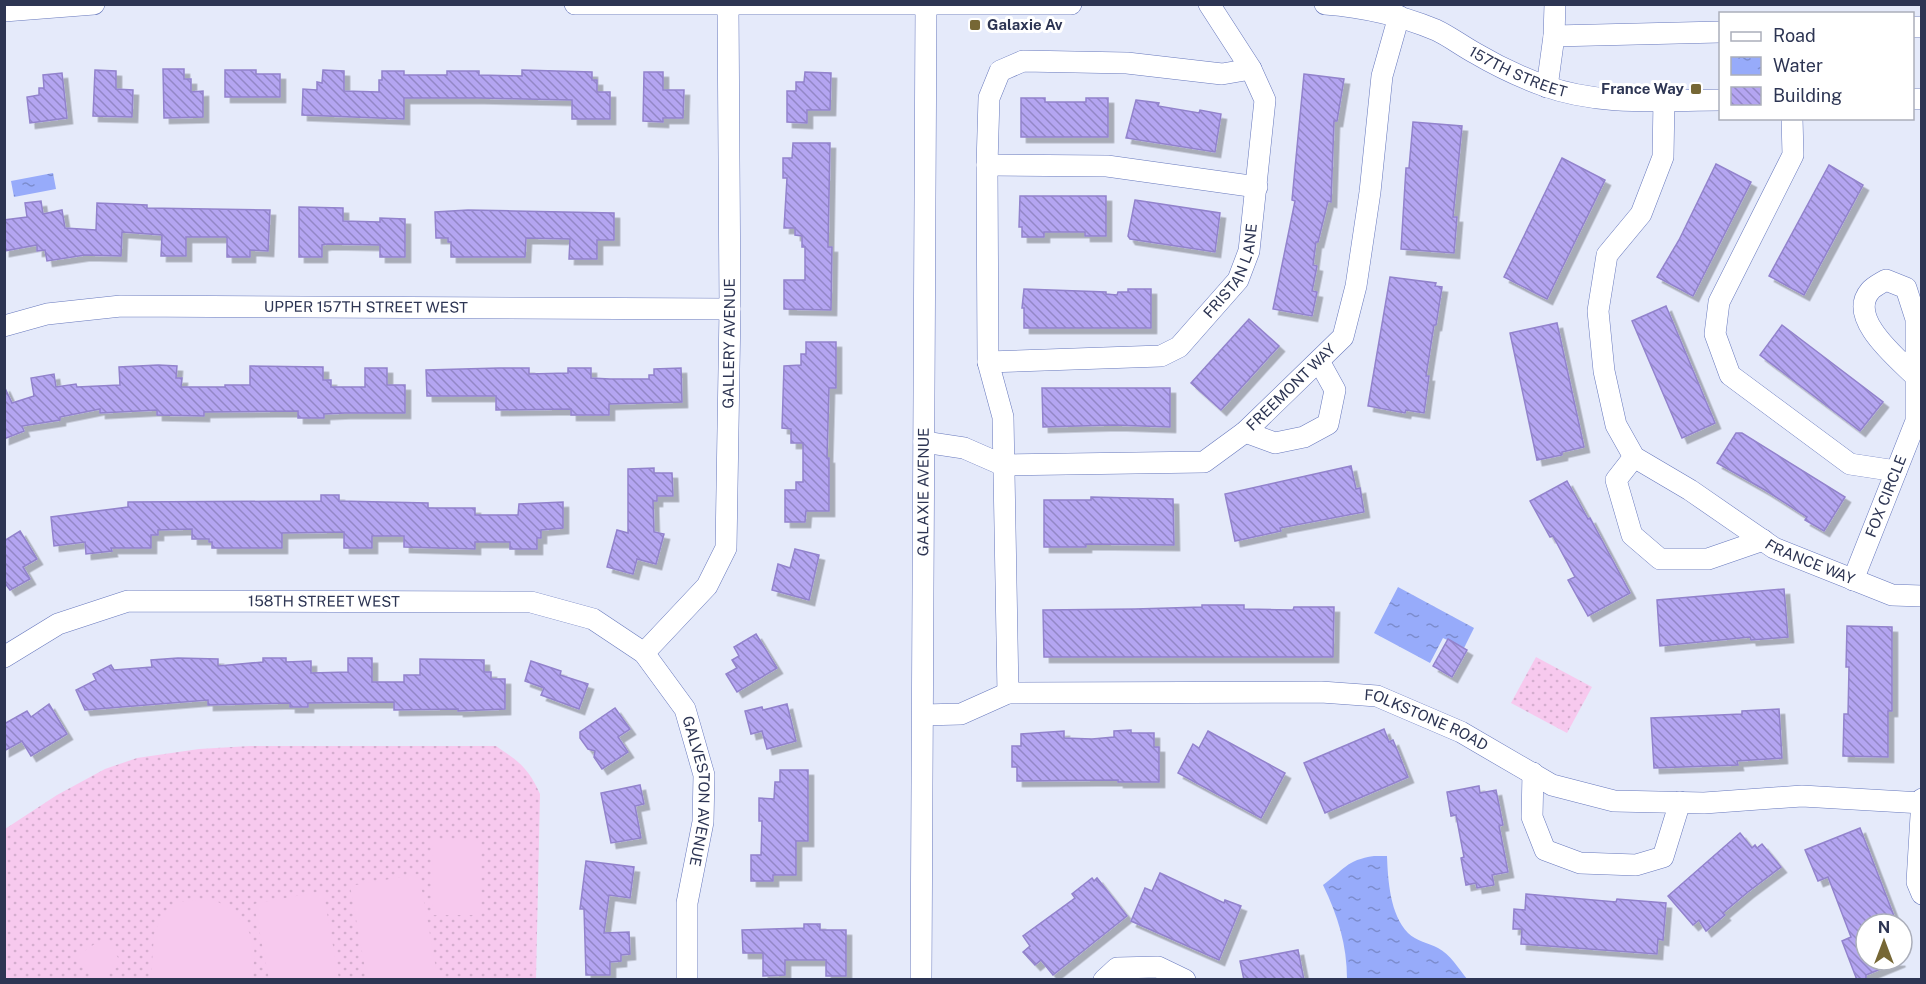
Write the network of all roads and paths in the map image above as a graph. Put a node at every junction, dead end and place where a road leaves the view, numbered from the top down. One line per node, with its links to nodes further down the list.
1 (94, 4): 7 (street)
2 (574, 4): 9 (street)
3 (1071, 4): 8 (street)
4 (1209, 4): 14 (street, FRISTAN LANE)
5 (1325, 4): 11 (street, 157TH STREET)
6 (1555, 4): 13 (street)
7 (50, 5): 10 (street)
8 (926, 5): 9 (street); 27 (street, GALAXIE AVENUE)
9 (728, 6): 21 (street, GALLERY AVENUE)
10 (4, 11)
11 (1399, 16): 15 (street, 157TH STREET); 23 (street, FREEMONT WAY)
12 (1719, 32): 13 (street)
13 (1554, 36): 15 (street)
14 (1251, 69): 19 (street); 20 (street, FRISTAN LANE)
15 (1547, 87): 16 (street, 157TH STREET)
16 (1664, 100): 17 (street, 157TH STREET); 28 (street, FRANCE WAY)
17 (1719, 100)
18 (1792, 120): 30 (street)
19 (987, 165): 20 (street); 24 (street)
20 (1257, 187): 24 (street, FRISTAN LANE)
21 (730, 309): 22 (street, UPPER 157TH STREET WEST); 34 (street, GALLERY AVENUE)
22 (4, 326)
23 (1319, 361): 26 (street, FREEMONT WAY); 26 (street)
24 (988, 362): 29 (street)
25 (1915, 376): 30 (street, FOX CIRCLE)
26 (1245, 432): 29 (street, FREEMONT WAY)
27 (924, 442): 29 (street, FREEMONT WAY); 37 (street, GALAXIE AVENUE)
28 (1634, 457): 31 (street, FRANCE WAY); 31 (street)
29 (1004, 465): 36 (street)
30 (1896, 471): 32 (street, FOX CIRCLE)
31 (1763, 540): 32 (street, FRANCE WAY)
32 (1853, 580): 33 (street, FRANCE WAY)
33 (1922, 596)
34 (644, 653): 35 (street, 158TH STREET WEST); 42 (street, GALVESTON AVENUE)
35 (4, 657)
36 (1008, 693): 37 (street, FOLKSTONE ROAD); 38 (street, FOLKSTONE ROAD)
37 (923, 716): 43 (street, GALAXIE AVENUE)
38 (1533, 773): 39 (street, FOLKSTONE ROAD); 39 (street)
39 (1680, 802): 40 (street, FOLKSTONE ROAD)
40 (1921, 802): 41 (street)
41 (1922, 894)
42 (687, 980)
43 (921, 980)
44 (1104, 980): 45 (street)
45 (1185, 980)

